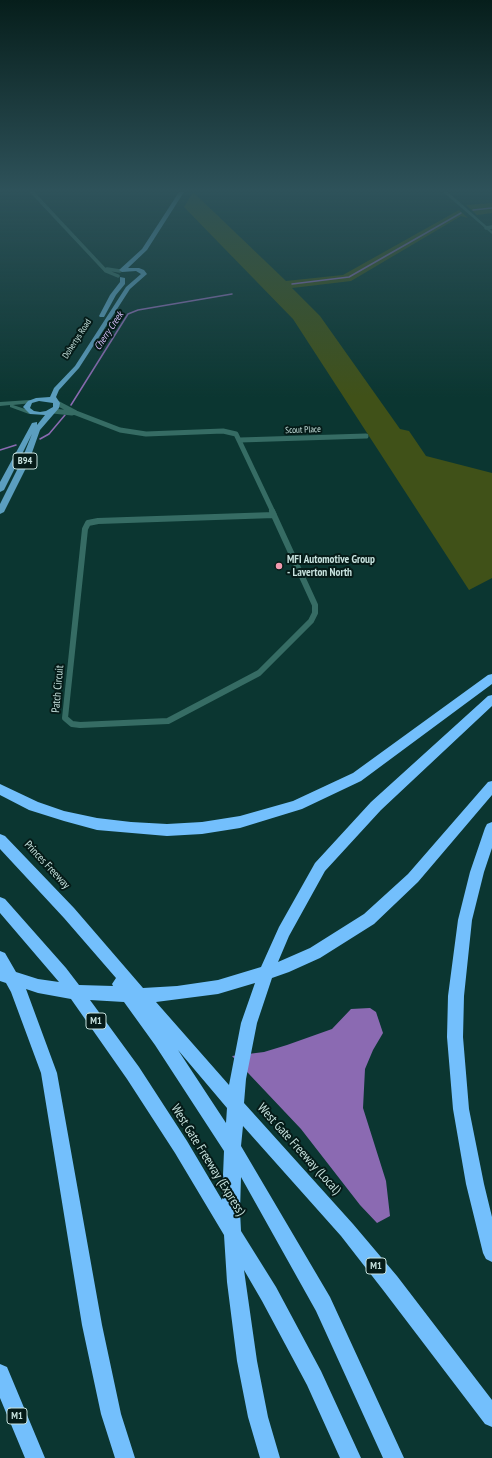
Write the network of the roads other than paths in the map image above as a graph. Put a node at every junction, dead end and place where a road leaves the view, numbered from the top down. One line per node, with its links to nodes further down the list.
1 (97, 260): 5 (street)
2 (134, 260): 5 (main road, Dohertys Road)
3 (143, 260): 4 (main road)
4 (140, 270): 5 (main road); 6 (main road)
5 (121, 274): 6 (main road); 7 (main road, Dohertys Road)
6 (139, 278): 8 (main road, Dohertys Road / B94)
7 (32, 401): 8 (main road); 9 (street); 11 (main road, B94)
8 (56, 402): 10 (main road, B94); 12 (street)
9 (2, 404): 11 (street)
10 (52, 411): 11 (main road); 12 (street); 16 (main road, B94)
11 (30, 412): 15 (main road, B94)
12 (76, 413): 14 (street)
13 (366, 436): 14 (street, Scout Place)
14 (240, 440): 17 (street, Patch Circuit)
15 (0, 490)
16 (0, 512)
17 (274, 515): 17 (street, Patch Circuit)
18 (492, 678): 21 (highway)
19 (492, 699): 33 (highway)
20 (492, 786): 27 (highway)
21 (0, 789)
22 (492, 828): 28 (highway)
23 (0, 840): 25 (highway, Princes Freeway / M1)
24 (0, 903): 34 (highway, West Gate Freeway (Express) / M1)
25 (69, 913): 30 (highway, West Gate Freeway (Local) / M1); 35 (highway, M1)
26 (0, 958): 32 (highway)
27 (0, 974)
28 (492, 1253)
29 (0, 1374): 31 (highway, M1)
30 (492, 1417)
31 (35, 1458)
32 (125, 1458)
33 (270, 1458)
34 (351, 1458)
35 (394, 1458)

